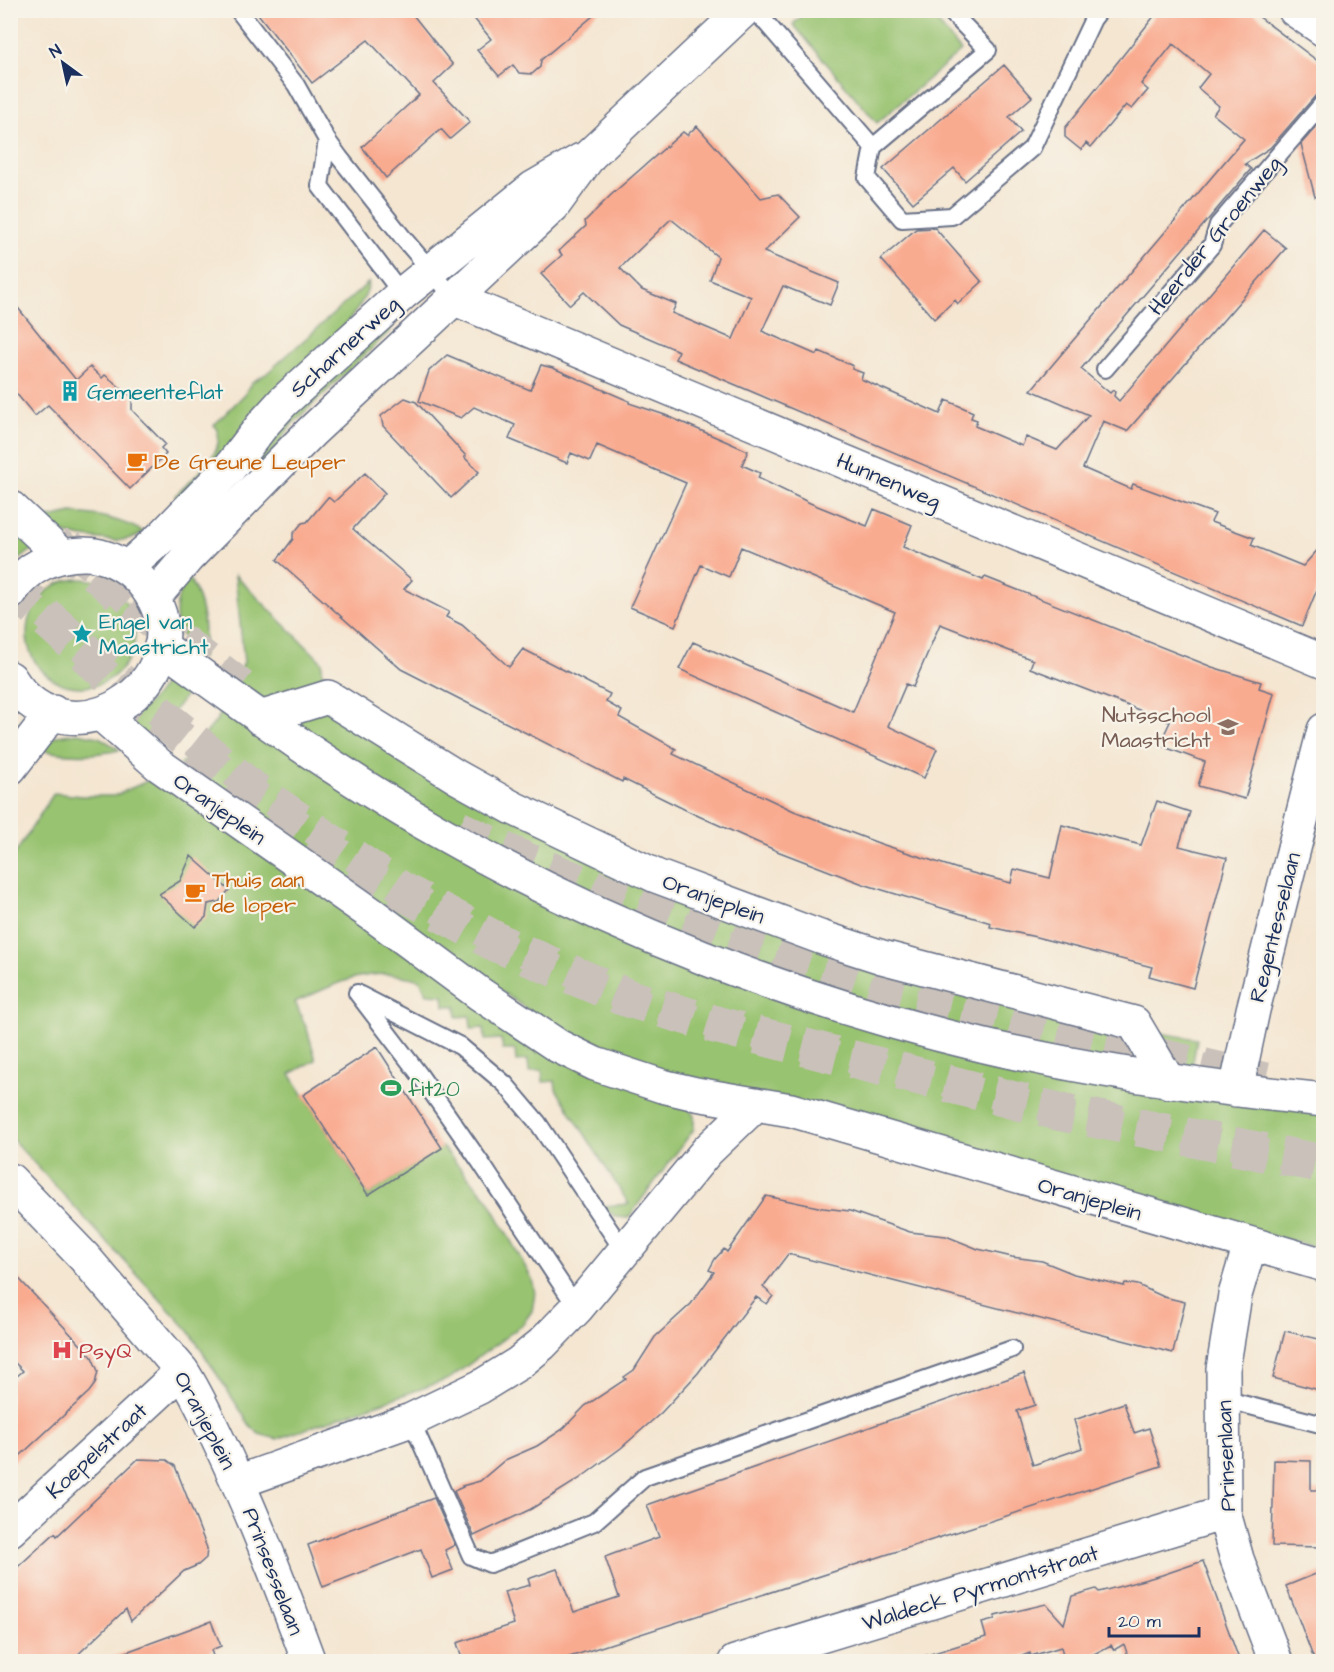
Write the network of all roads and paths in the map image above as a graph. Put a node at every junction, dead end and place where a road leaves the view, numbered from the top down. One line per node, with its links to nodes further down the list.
1 (238, 10): 9 (lane)
2 (744, 10): 11 (street, Scharnerweg)
3 (754, 10): 10 (lane)
4 (949, 10): 10 (lane)
5 (1100, 10): 10 (lane)
6 (1295, 10): 7 (street)
7 (1323, 30)
8 (1323, 102): 15 (lane, Heerder Groenweg)
9 (327, 140): 12 (lane); 13 (lane)
10 (873, 147)
11 (590, 155): 12 (street, Scharnerweg); 14 (street, Scharnerweg)
12 (430, 269): 13 (street, Scharnerweg); 14 (lane)
13 (402, 294): 18 (street, Scharnerweg)
14 (455, 299): 20 (street, Scharnerweg); 22 (street, Hunnenweg)
15 (1105, 369)
16 (10, 507): 17 (street)
17 (62, 556): 18 (street); 19 (street)
18 (127, 568): 20 (street)
19 (10, 593)
20 (153, 598): 21 (street)
21 (161, 646): 25 (street); 26 (street)
22 (1323, 662)
23 (10, 678): 24 (street)
24 (53, 712): 25 (street); 28 (street)
25 (101, 714): 32 (street, Oranjeplein)
26 (260, 718): 29 (street); 29 (street, Oranjeplein)
27 (1323, 730): 30 (street, Regentesselaan)
28 (10, 768)
29 (1168, 1082): 30 (street)
30 (1236, 1090): 31 (street)
31 (1323, 1100)
32 (756, 1104): 34 (street, Oranjeplein); 35 (street, Oranjeplein)
33 (10, 1179): 39 (street, Oranjeplein)
34 (1250, 1245): 36 (street, Oranjeplein); 40 (street, Prinsenlaan)
35 (623, 1250): 37 (street, Oranjeplein); 37 (lane)
36 (1323, 1265)
37 (577, 1308): 41 (street, Oranjeplein)
38 (1012, 1349): 41 (lane)
39 (182, 1371): 43 (street, Oranjeplein); 45 (street, Koepelstraat)
40 (1223, 1399): 42 (lane); 44 (street, Prinsenlaan)
41 (411, 1420): 43 (street, Oranjeplein)
42 (1323, 1425)
43 (238, 1482): 46 (street, Prinsesselaan)
44 (1224, 1514): 47 (street, Waldeck Pyrmontstraat); 48 (street, Prinsenlaan)
45 (10, 1530)
46 (309, 1662)
47 (735, 1662)
48 (1276, 1662)

